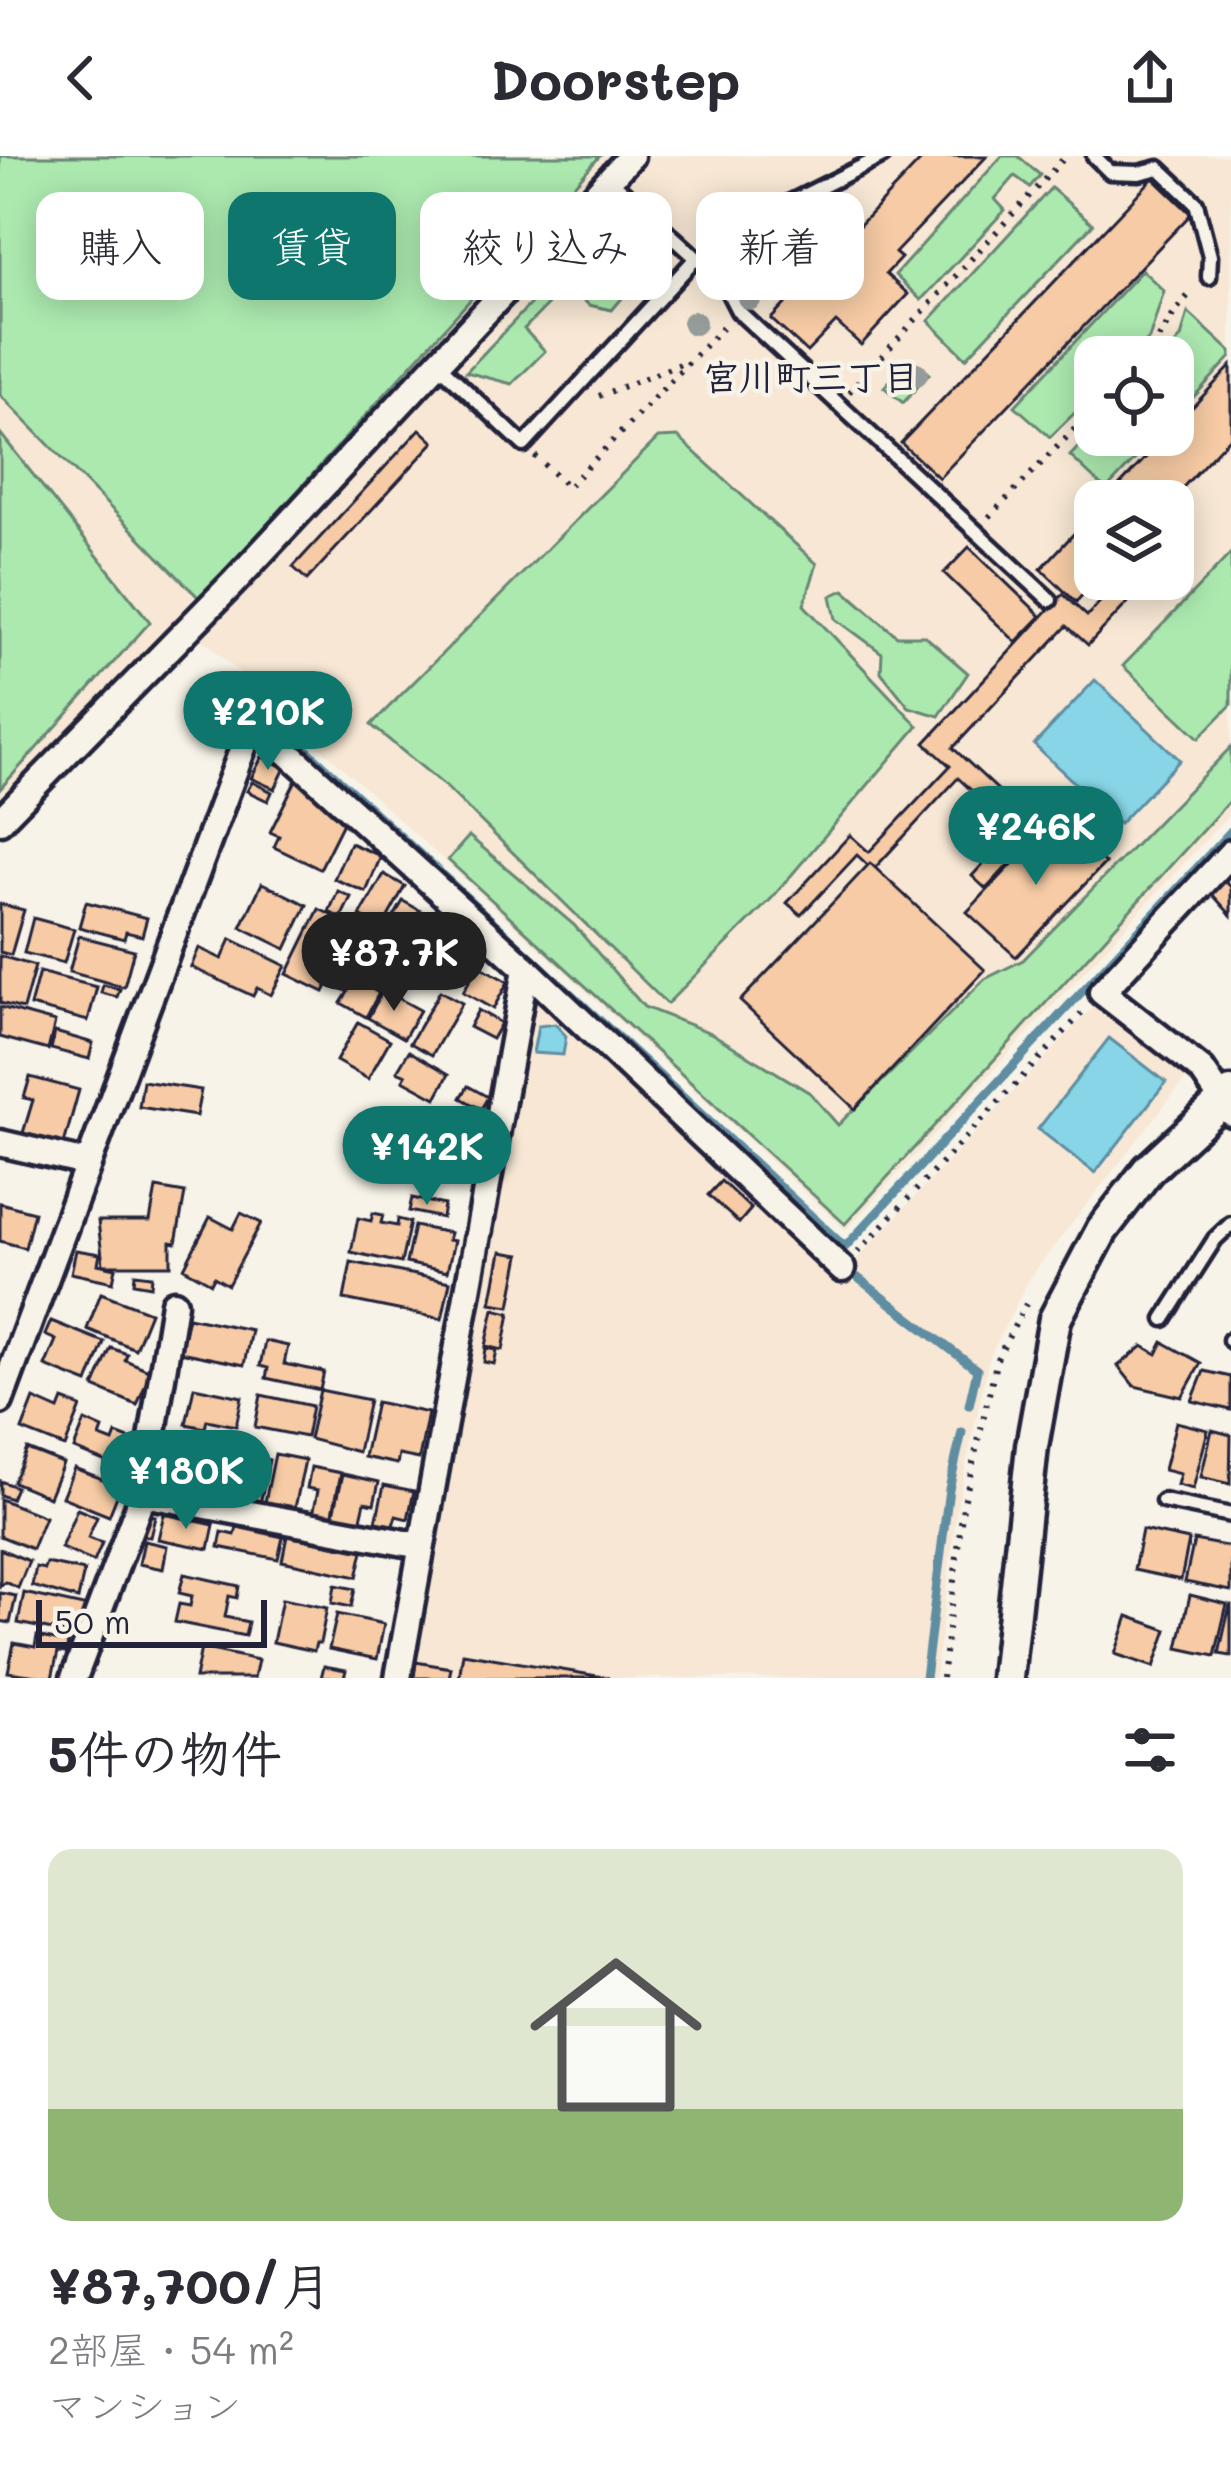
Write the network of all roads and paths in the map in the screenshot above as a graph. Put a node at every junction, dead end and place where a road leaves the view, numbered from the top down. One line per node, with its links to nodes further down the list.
1 (631, 156): 5 (street)
2 (883, 156): 6 (lane)
3 (1066, 156): 15 (path)
4 (1094, 156): 9 (lane)
5 (610, 180): 8 (lane); 14 (street)
6 (811, 192)
7 (755, 227): 7 (lane)
8 (696, 258): 16 (lane)
9 (1209, 277): 12 (path)
10 (733, 300): 11 (lane)
11 (739, 311): 13 (path); 15 (lane)
12 (1162, 336)
13 (691, 360): 16 (path); 18 (path)
14 (438, 364): 18 (lane); 21 (street)
15 (838, 404): 19 (lane)
16 (552, 415): 18 (lane)
17 (1074, 429): 19 (path)
18 (524, 445)
19 (975, 531): 20 (lane)
20 (1050, 600)
21 (0, 821)
22 (1231, 853): 24 (street)
23 (526, 969): 27 (street); 29 (street); 36 (street)
24 (1102, 992): 25 (street); 29 (path)
25 (1227, 1103): 39 (street)
26 (0, 1143): 27 (street)
27 (86, 1163): 32 (street)
28 (1231, 1224): 31 (lane)
29 (842, 1269)
30 (174, 1304): 33 (street)
31 (1164, 1319)
32 (0, 1401)
33 (143, 1494): 36 (street); 37 (street)
34 (1163, 1502): 35 (lane)
35 (1231, 1515)
36 (421, 1546): 38 (street)
37 (74, 1678)
38 (398, 1678)
39 (1007, 1678)

